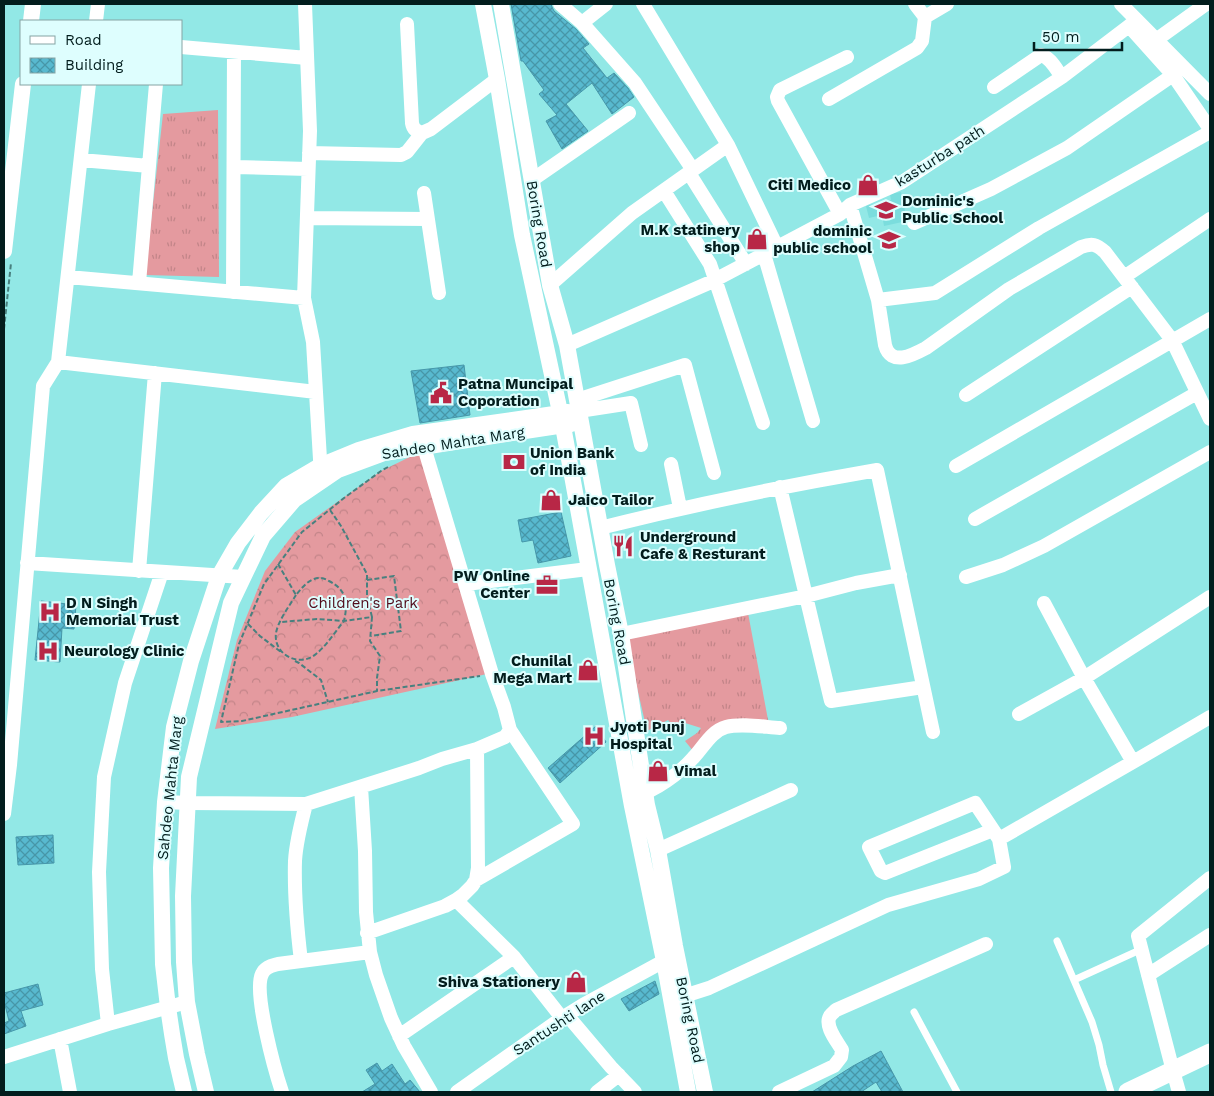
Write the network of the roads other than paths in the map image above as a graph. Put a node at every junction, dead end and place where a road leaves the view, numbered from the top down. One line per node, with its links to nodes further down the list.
1 (32, 4): 15 (street)
2 (98, 4): 16 (street)
3 (305, 4): 24 (street)
4 (483, 4): 27 (street)
5 (501, 4): 44 (street, Boring Road)
6 (560, 4): 17 (street)
7 (606, 4): 17 (street)
8 (643, 4): 37 (street)
9 (914, 4): 14 (street)
10 (947, 4): 14 (street)
11 (1121, 4): 18 (street)
12 (1206, 4): 13 (street); 20 (street)
13 (1210, 8)
14 (925, 17): 33 (street)
15 (30, 20)
16 (96, 20)
17 (582, 23): 43 (street)
18 (1133, 23): 20 (street); 25 (street); 26 (street, kasturba path)
19 (407, 24): 36 (street)
20 (1156, 40): 32 (street)
21 (182, 47): 22 (street)
22 (234, 52): 24 (street); 41 (street)
23 (847, 57): 47 (street)
24 (307, 58): 38 (street)
25 (1173, 75): 35 (street); 51 (street)
26 (1062, 77): 31 (street); 47 (street, kasturba path)
27 (497, 79): 36 (street); 74 (street)
28 (23, 85): 53 (street)
29 (90, 85): 39 (street)
30 (156, 85): 40 (street)
31 (994, 87)
32 (1210, 94)
33 (829, 98)
34 (629, 113): 44 (street)
35 (1210, 130): 64 (street)
36 (422, 133): 38 (street)
37 (728, 145): 43 (street); 52 (street)
38 (309, 153): 42 (street)
39 (81, 160): 40 (street); 56 (street)
40 (149, 166): 59 (street)
41 (234, 167): 42 (street); 61 (street)
42 (308, 169): 48 (street)
43 (691, 171): 45 (street); 55 (street)
44 (532, 180): 60 (street, Boring Road)
45 (664, 191): 57 (street); 60 (street)
46 (424, 193): 49 (street)
47 (845, 210): 52 (street, kasturba path); 64 (street)
48 (307, 218): 49 (street); 63 (street)
49 (427, 219): 62 (street)
50 (1210, 220): 58 (street)
51 (914, 223)
52 (777, 247): 54 (street, kasturba path)
53 (4, 251)
54 (764, 254): 55 (street, kasturba path); 76 (street)
55 (746, 264): 57 (street, kasturba path)
56 (68, 277): 59 (street); 68 (street)
57 (715, 280): 67 (street, kasturba path); 77 (street)
58 (1128, 282): 64 (street); 66 (street); 72 (street)
59 (139, 283): 61 (street)
60 (550, 285): 67 (street, Boring Road)
61 (232, 292): 63 (street)
62 (439, 293)
63 (304, 298): 70 (street)
64 (878, 300)
65 (1210, 319): 66 (street)
66 (1172, 340): 71 (street); 82 (street)
67 (567, 345): 73 (street, Boring Road)
68 (58, 362): 69 (street); 89 (street)
69 (155, 373): 70 (street); 91 (street)
70 (316, 392): 84 (street)
71 (1198, 392): 75 (street); 87 (street)
72 (966, 396)
73 (579, 411): 74 (street, Sahdeo Mahta Marg); 78 (street); 83 (street); 88 (street, Boring Road)
74 (561, 419): 79 (street, Sahdeo Mahta Marg); 84 (street, Sahdeo Mahta Marg); 90 (street)
75 (1210, 419)
76 (813, 421)
77 (763, 423)
78 (641, 445)
79 (424, 447): 84 (street, Sahdeo Mahta Marg); 97 (street)
80 (1210, 452): 96 (street)
81 (671, 464): 86 (street)
82 (956, 466)
83 (714, 473)
84 (321, 474): 94 (street, Sahdeo Mahta Marg); 95 (street, Sahdeo Mahta Marg)
85 (780, 487): 86 (street); 93 (street); 98 (street)
86 (680, 508): 88 (street)
87 (975, 519)
88 (600, 528): 101 (street, Boring Road)
89 (27, 563): 91 (street); 113 (street)
90 (588, 568): 97 (street); 114 (street)
91 (139, 571): 92 (street)
92 (162, 572): 94 (street); 140 (street)
93 (900, 575): 98 (street); 103 (street)
94 (219, 576): 95 (street); 115 (street, Sahdeo Mahta Marg)
95 (243, 577): 116 (street, Sahdeo Mahta Marg)
96 (966, 577)
97 (466, 584): 107 (street)
98 (806, 596): 101 (street); 103 (street)
99 (1210, 597): 102 (street)
100 (1044, 603): 102 (street)
101 (621, 634): 114 (street, Boring Road)
102 (1084, 678): 104 (street); 110 (street)
103 (923, 687): 108 (street)
104 (1019, 714)
105 (1210, 717): 110 (street)
106 (780, 728): 114 (street)
107 (510, 730): 109 (street); 122 (street)
108 (934, 732)
109 (477, 749): 111 (street); 122 (street)
110 (1133, 762): 119 (street)
111 (361, 787): 117 (street); 124 (street)
112 (791, 790): 120 (street)
113 (5, 793): 118 (street)
114 (638, 795): 120 (street, Boring Road); 131 (street)
115 (166, 802): 116 (street); 137 (street, Sahdeo Mahta Marg)
116 (188, 803): 117 (street); 136 (street, Sahdeo Mahta Marg)
117 (306, 804): 132 (street)
118 (4, 814)
119 (996, 834): 119 (street); 135 (street)
120 (658, 850): 135 (street, Boring Road)
121 (1210, 878): 128 (street)
122 (476, 880): 123 (street)
123 (456, 900): 124 (street); 130 (street)
124 (367, 933): 129 (street)
125 (1210, 936): 133 (street)
126 (1057, 941): 134 (lane)
127 (986, 944): 157 (street)
128 (1142, 949): 133 (street); 134 (lane)
129 (370, 952): 132 (street); 141 (street)
130 (514, 957): 139 (street); 141 (street)
131 (664, 960): 135 (street); 139 (street, Santushti lane)
132 (301, 961): 150 (street)
133 (1148, 976): 145 (street)
134 (1074, 980): 159 (lane)
135 (678, 1000): 155 (street); 156 (street, Boring Road)
136 (187, 1002): 137 (street); 149 (street, Sahdeo Mahta Marg)
137 (168, 1007): 140 (street); 148 (street, Sahdeo Mahta Marg)
138 (914, 1012): 158 (lane)
139 (565, 1016): 146 (street); 152 (street, Santushti lane)
140 (108, 1024): 142 (street)
141 (399, 1036): 151 (street)
142 (60, 1039): 144 (street); 147 (street)
143 (1210, 1053): 145 (main road)
144 (4, 1056)
145 (1173, 1071): 160 (main road); 161 (street)
146 (619, 1075): 153 (street); 154 (street)
147 (70, 1092)
148 (184, 1092)
149 (206, 1092)
150 (282, 1092)
151 (431, 1092)
152 (458, 1092)
153 (597, 1092)
154 (635, 1092)
155 (688, 1092)
156 (705, 1092)
157 (779, 1092)
158 (957, 1092)
159 (1111, 1092)
160 (1128, 1092)
161 (1179, 1092)

